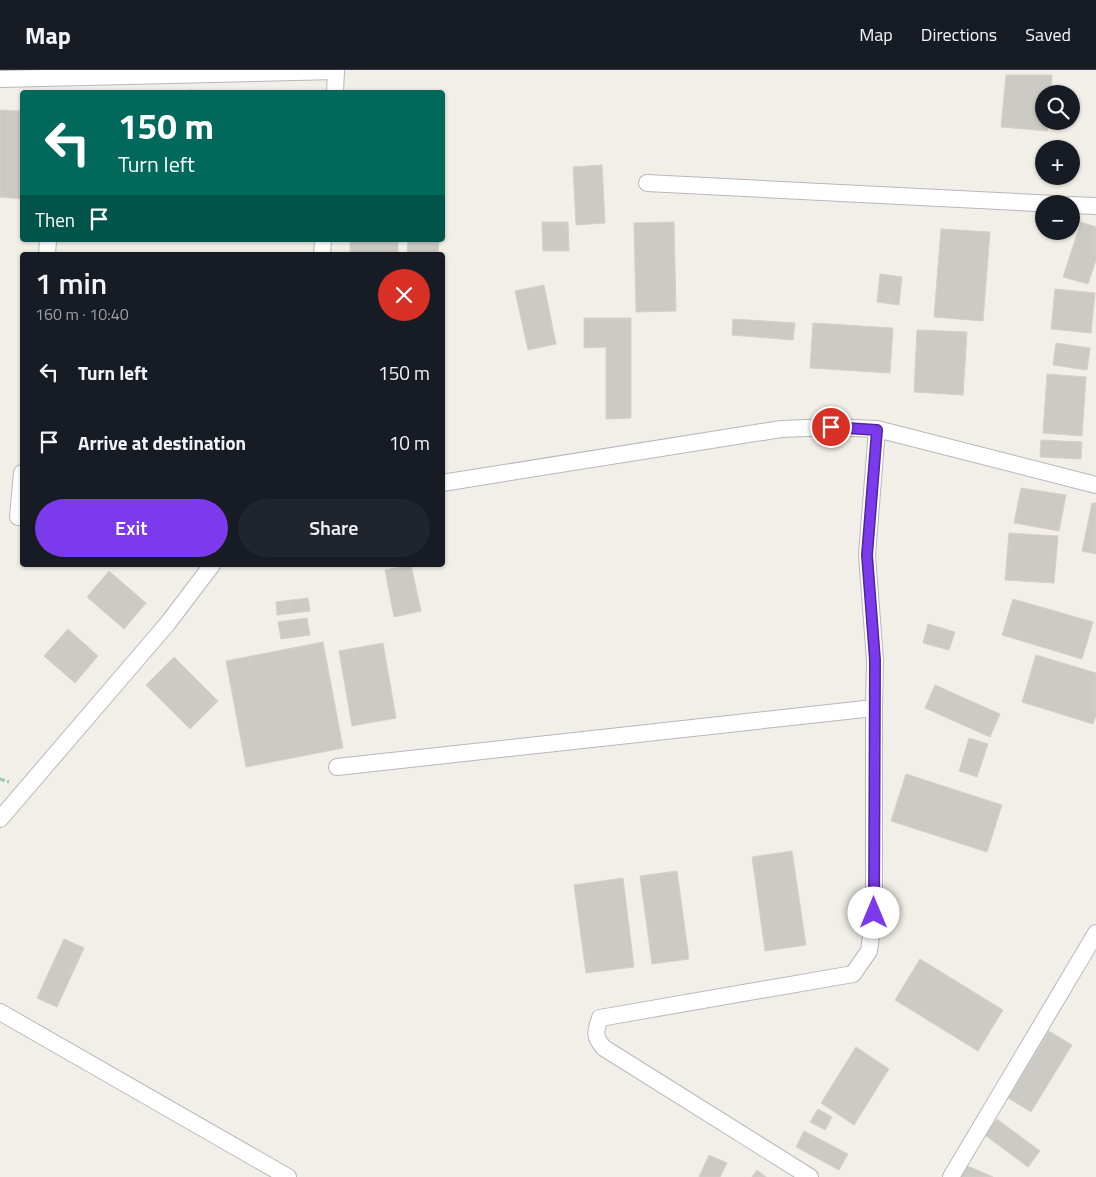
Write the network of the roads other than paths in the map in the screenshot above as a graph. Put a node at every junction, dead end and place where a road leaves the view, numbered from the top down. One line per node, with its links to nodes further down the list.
1 (336, 70): 3 (street); 4 (street)
2 (0, 79): 3 (street)
3 (65, 85)
4 (335, 90)
5 (648, 183): 6 (street)
6 (1035, 203)
7 (1080, 205): 8 (street)
8 (1096, 206)
9 (877, 430): 10 (street); 11 (street); 15 (street)
10 (445, 483)
11 (1096, 485)
12 (20, 495): 13 (street)
13 (18, 517)
14 (210, 567): 17 (street)
15 (874, 708): 16 (street); 21 (street)
16 (337, 767)
17 (0, 818)
18 (1096, 933): 22 (street)
19 (0, 1012): 20 (street)
20 (288, 1177)
21 (810, 1177)
22 (951, 1177)

